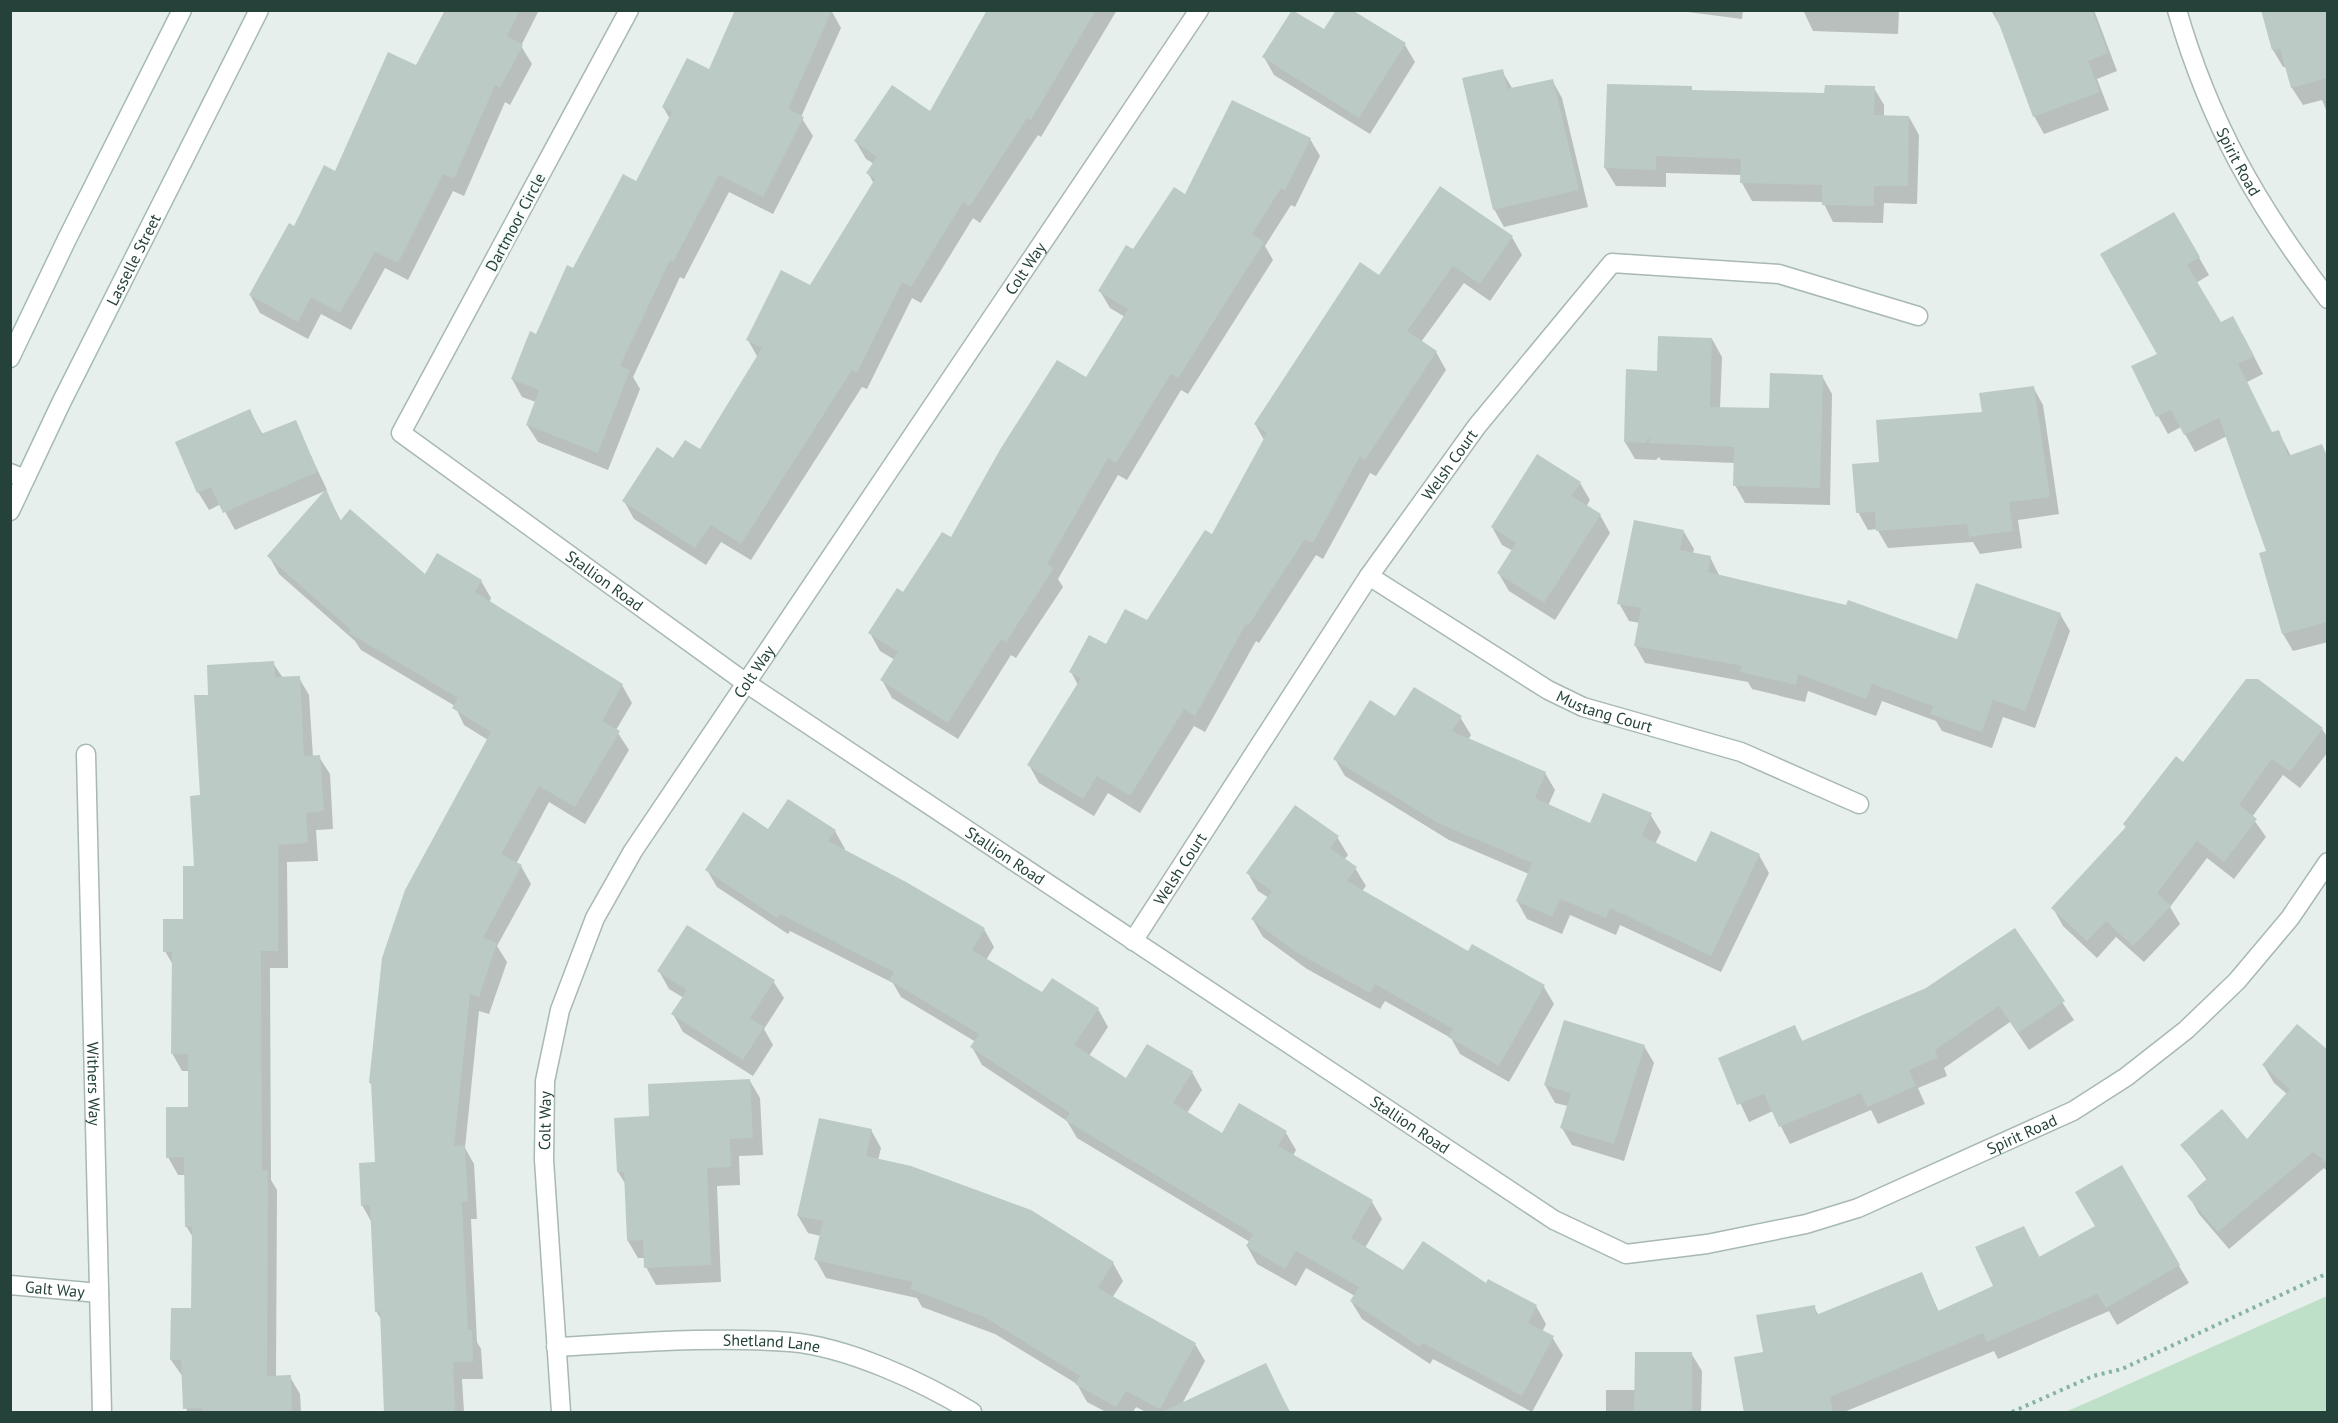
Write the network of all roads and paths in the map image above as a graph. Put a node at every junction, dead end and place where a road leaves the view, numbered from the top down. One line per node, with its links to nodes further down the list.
1 (182, 10): 8 (street)
2 (259, 10): 10 (street, Lasselle Street)
3 (629, 10): 9 (street, Dartmoor Circle)
4 (1199, 10): 13 (street, Colt Way)
5 (2177, 10): 6 (street, Spirit Road)
6 (2328, 299)
7 (1918, 316): 12 (street, Welsh Court)
8 (10, 358)
9 (401, 433): 13 (street, Stallion Road)
10 (18, 476): 11 (street, Lasselle Street)
11 (10, 511)
12 (1369, 576): 15 (street, Mustang Court); 17 (street, Welsh Court)
13 (746, 683): 17 (street, Stallion Road); 22 (street, Colt Way)
14 (86, 754): 21 (street, Withers Way)
15 (1859, 804)
16 (2328, 862): 18 (street, Spirit Road)
17 (1133, 941): 18 (street, Stallion Road)
18 (1626, 1254)
19 (2328, 1273): 26 (path)
20 (10, 1285): 21 (street, Galt Way)
21 (99, 1293): 23 (street, Withers Way)
22 (556, 1347): 24 (street, Colt Way); 25 (street, Shetland Lane)
23 (102, 1413)
24 (561, 1413)
25 (972, 1413)
26 (2012, 1413)

